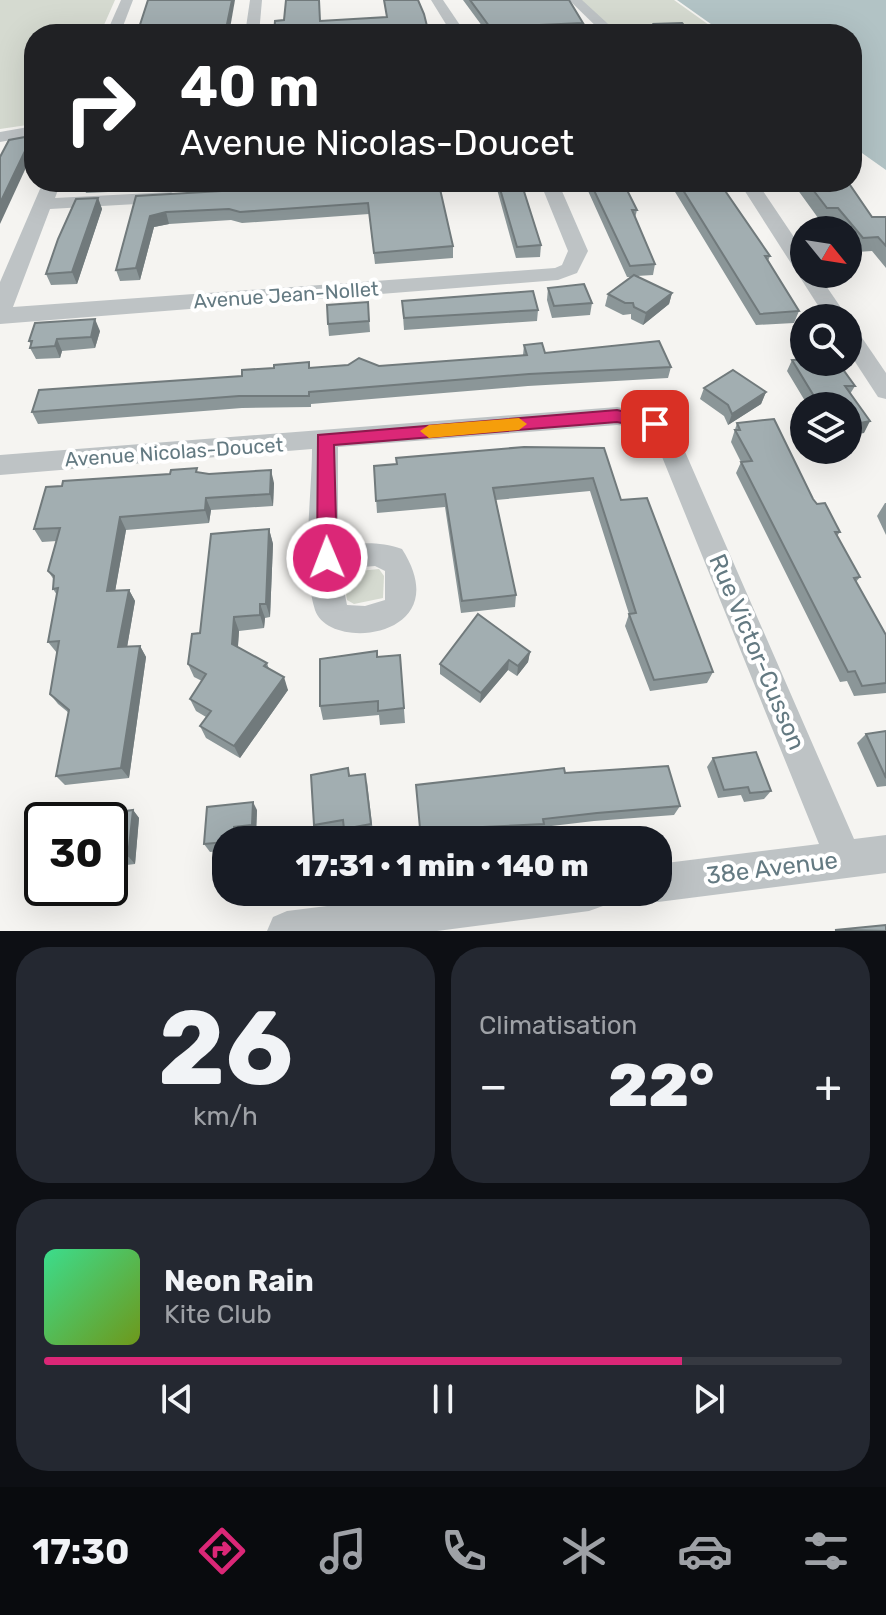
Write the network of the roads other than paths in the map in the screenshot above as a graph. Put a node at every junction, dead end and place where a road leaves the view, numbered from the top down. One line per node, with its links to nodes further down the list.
1 (127, 0): 5 (street)
2 (256, 0): 6 (street)
3 (437, 0): 7 (street)
4 (575, 0): 8 (street)
5 (117, 24)
6 (253, 24)
7 (453, 24)
8 (601, 24)
9 (24, 133): 10 (street)
10 (0, 137)
11 (48, 192): 15 (street)
12 (553, 192): 17 (street, Avenue Jean-Nollet)
13 (755, 192): 16 (street)
14 (190, 196): 15 (street)
15 (43, 204): 17 (street)
16 (790, 246)
17 (0, 316)
18 (862, 355): 19 (street)
19 (886, 391)
20 (325, 440): 21 (street, Avenue Nicolas-Doucet); 22 (street, Avenue Nicolas-Doucet); 23 (street)
21 (670, 445): 25 (street, Rue Victor-Cusson)
22 (0, 465)
23 (327, 558)
24 (886, 854): 25 (street, 38e Avenue)
25 (844, 859): 26 (street, 38e Avenue)
26 (672, 881)
27 (481, 906): 28 (street)
28 (287, 931)

